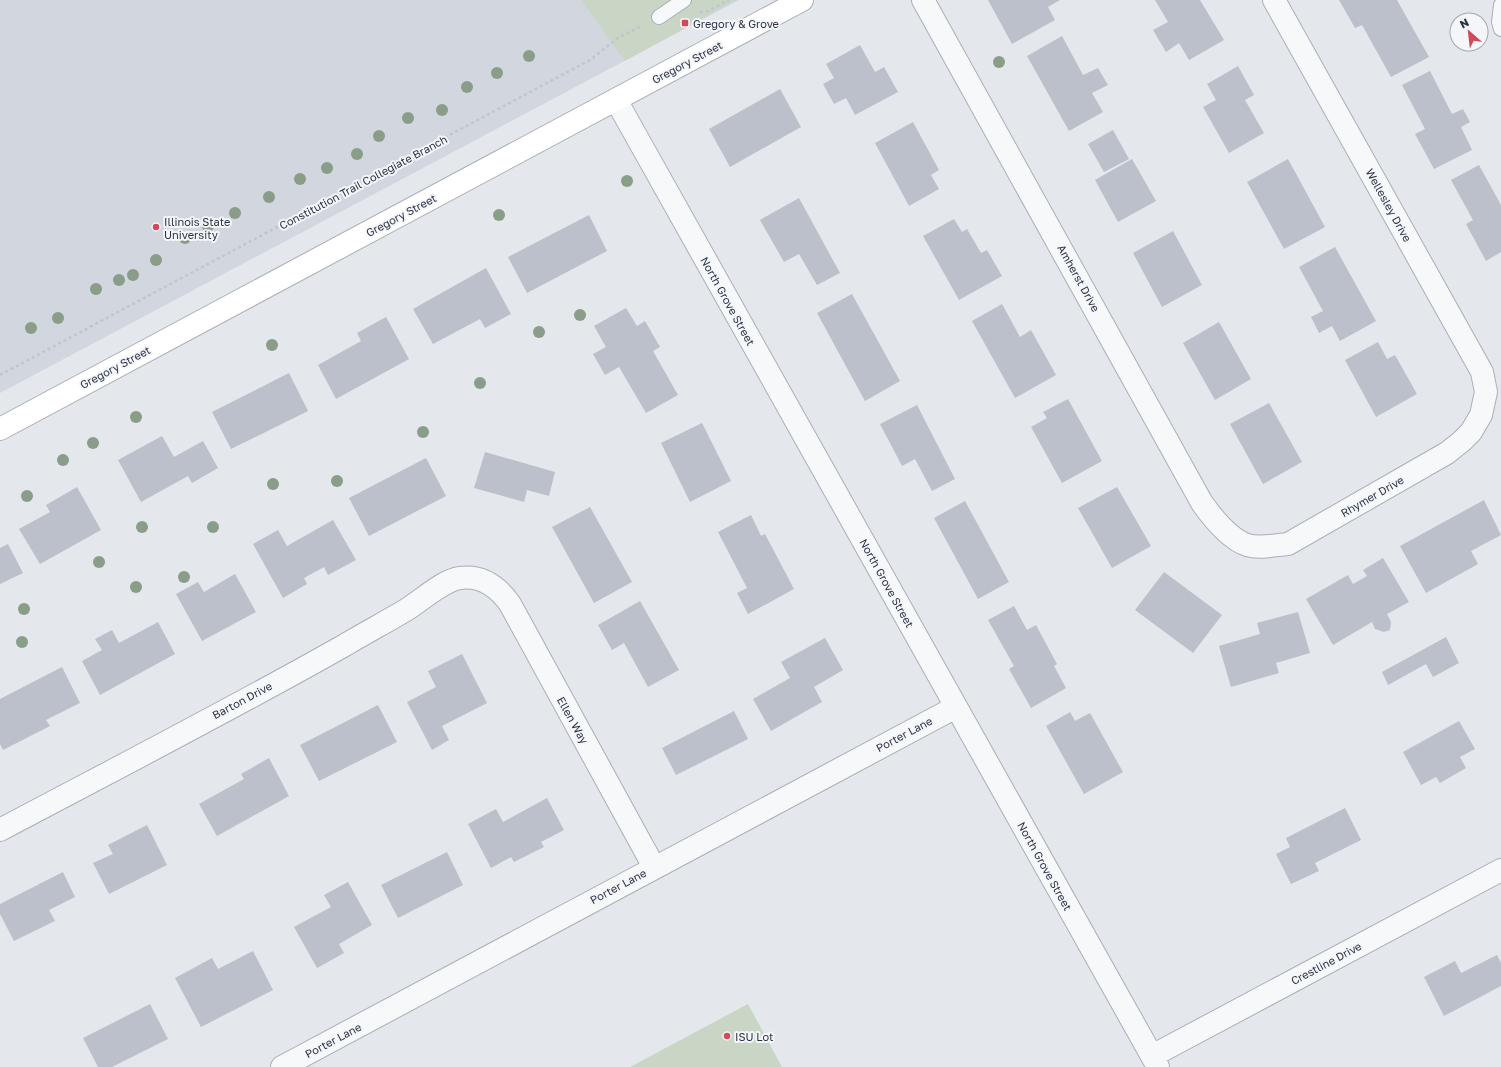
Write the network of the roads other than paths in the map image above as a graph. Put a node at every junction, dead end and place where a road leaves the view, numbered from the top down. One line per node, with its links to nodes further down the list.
1 (684, 0): 6 (lane)
2 (802, 0): 8 (main road, Gregory Street)
3 (923, 0): 11 (street, Amherst Drive)
4 (1274, 0): 9 (street, Wellesley Drive)
5 (1501, 5): 7 (lane)
6 (659, 17)
7 (1501, 29)
8 (616, 100): 10 (main road, Gregory Street); 13 (street, North Grove Street)
9 (1481, 415): 11 (street, Rhymer Drive)
10 (0, 429)
11 (1247, 545)
12 (484, 581): 14 (street, Barton Drive); 15 (street, Ellen Way)
13 (956, 706): 15 (street, Porter Lane); 17 (street, North Grove Street)
14 (0, 830)
15 (654, 867): 18 (street, Porter Lane)
16 (1501, 870): 17 (street, Crestline Drive)
17 (1155, 1062)
18 (282, 1067)

